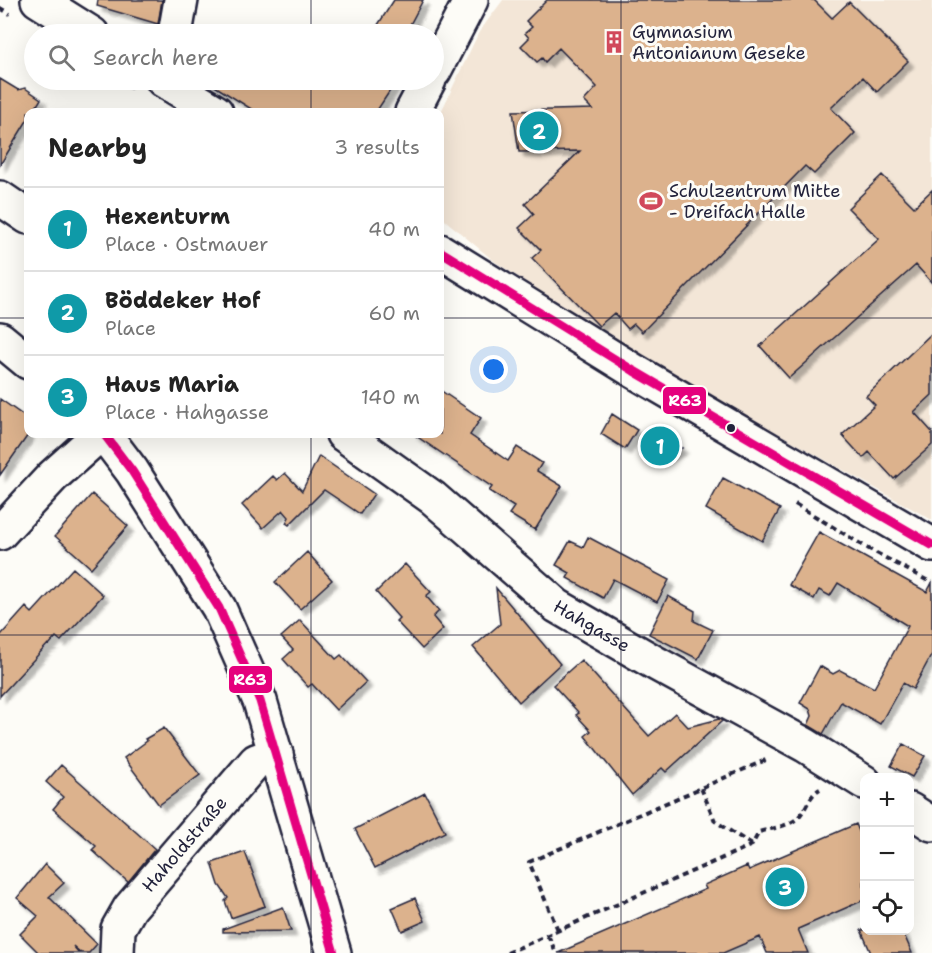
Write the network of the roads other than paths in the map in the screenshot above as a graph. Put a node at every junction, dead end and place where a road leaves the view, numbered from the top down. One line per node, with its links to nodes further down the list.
1 (38, 0): 4 (street)
2 (181, 0): 5 (street)
3 (471, 0): 6 (street)
4 (76, 24)
5 (177, 24)
6 (444, 52)
7 (181, 90): 9 (street)
8 (424, 90): 10 (street)
9 (210, 108)
10 (414, 108)
11 (0, 198): 12 (street)
12 (24, 214)
13 (444, 253): 20 (street)
14 (0, 339): 15 (street)
15 (24, 359)
16 (97, 438): 19 (street)
17 (105, 438): 21 (street)
18 (349, 438): 22 (street, Hahgasse)
19 (0, 533)
20 (932, 545)
21 (276, 754): 25 (street, Haholdstraße); 26 (street)
22 (860, 779)
23 (914, 813): 24 (street)
24 (932, 824)
25 (117, 953)
26 (334, 953)

